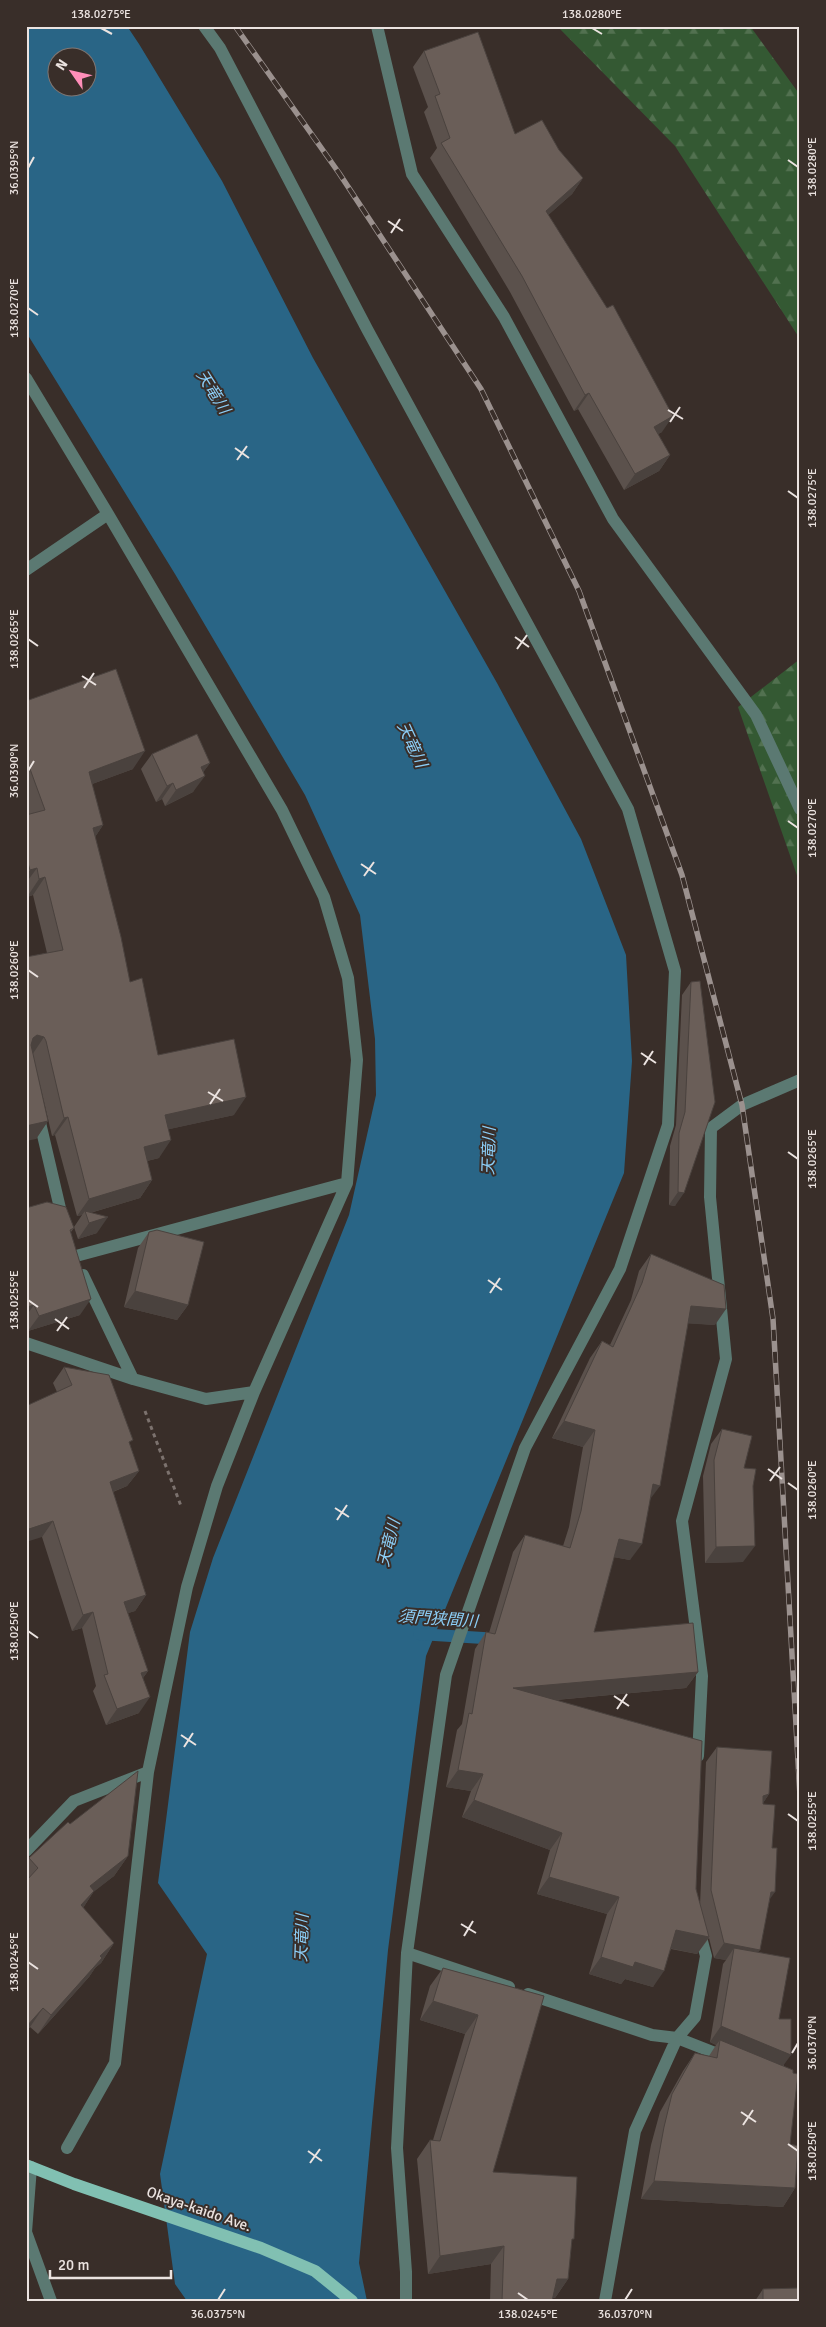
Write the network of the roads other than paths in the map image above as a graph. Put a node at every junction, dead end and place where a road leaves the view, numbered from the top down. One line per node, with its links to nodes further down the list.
1 (204, 26): 18 (street)
2 (376, 26): 6 (street)
3 (26, 378): 4 (street)
4 (108, 514): 5 (street); 9 (street)
5 (26, 570)
6 (800, 809)
7 (800, 1080): 14 (street)
8 (35, 1099): 10 (street)
9 (347, 1183): 12 (street); 13 (street)
10 (67, 1230)
11 (26, 1343): 12 (street)
12 (132, 1379): 13 (street)
13 (254, 1392): 15 (street)
14 (697, 1771)
15 (148, 1772): 16 (street); 21 (street)
16 (26, 1851)
17 (694, 1914): 19 (street)
18 (407, 1953): 19 (street); 25 (street)
19 (677, 2038): 20 (street); 26 (street)
20 (738, 2063)
21 (68, 2148)
22 (28, 2166): 23 (street); 24 (main road, Okaya-kaido Ave.)
23 (51, 2301)
24 (352, 2301)
25 (406, 2301)
26 (605, 2301)

